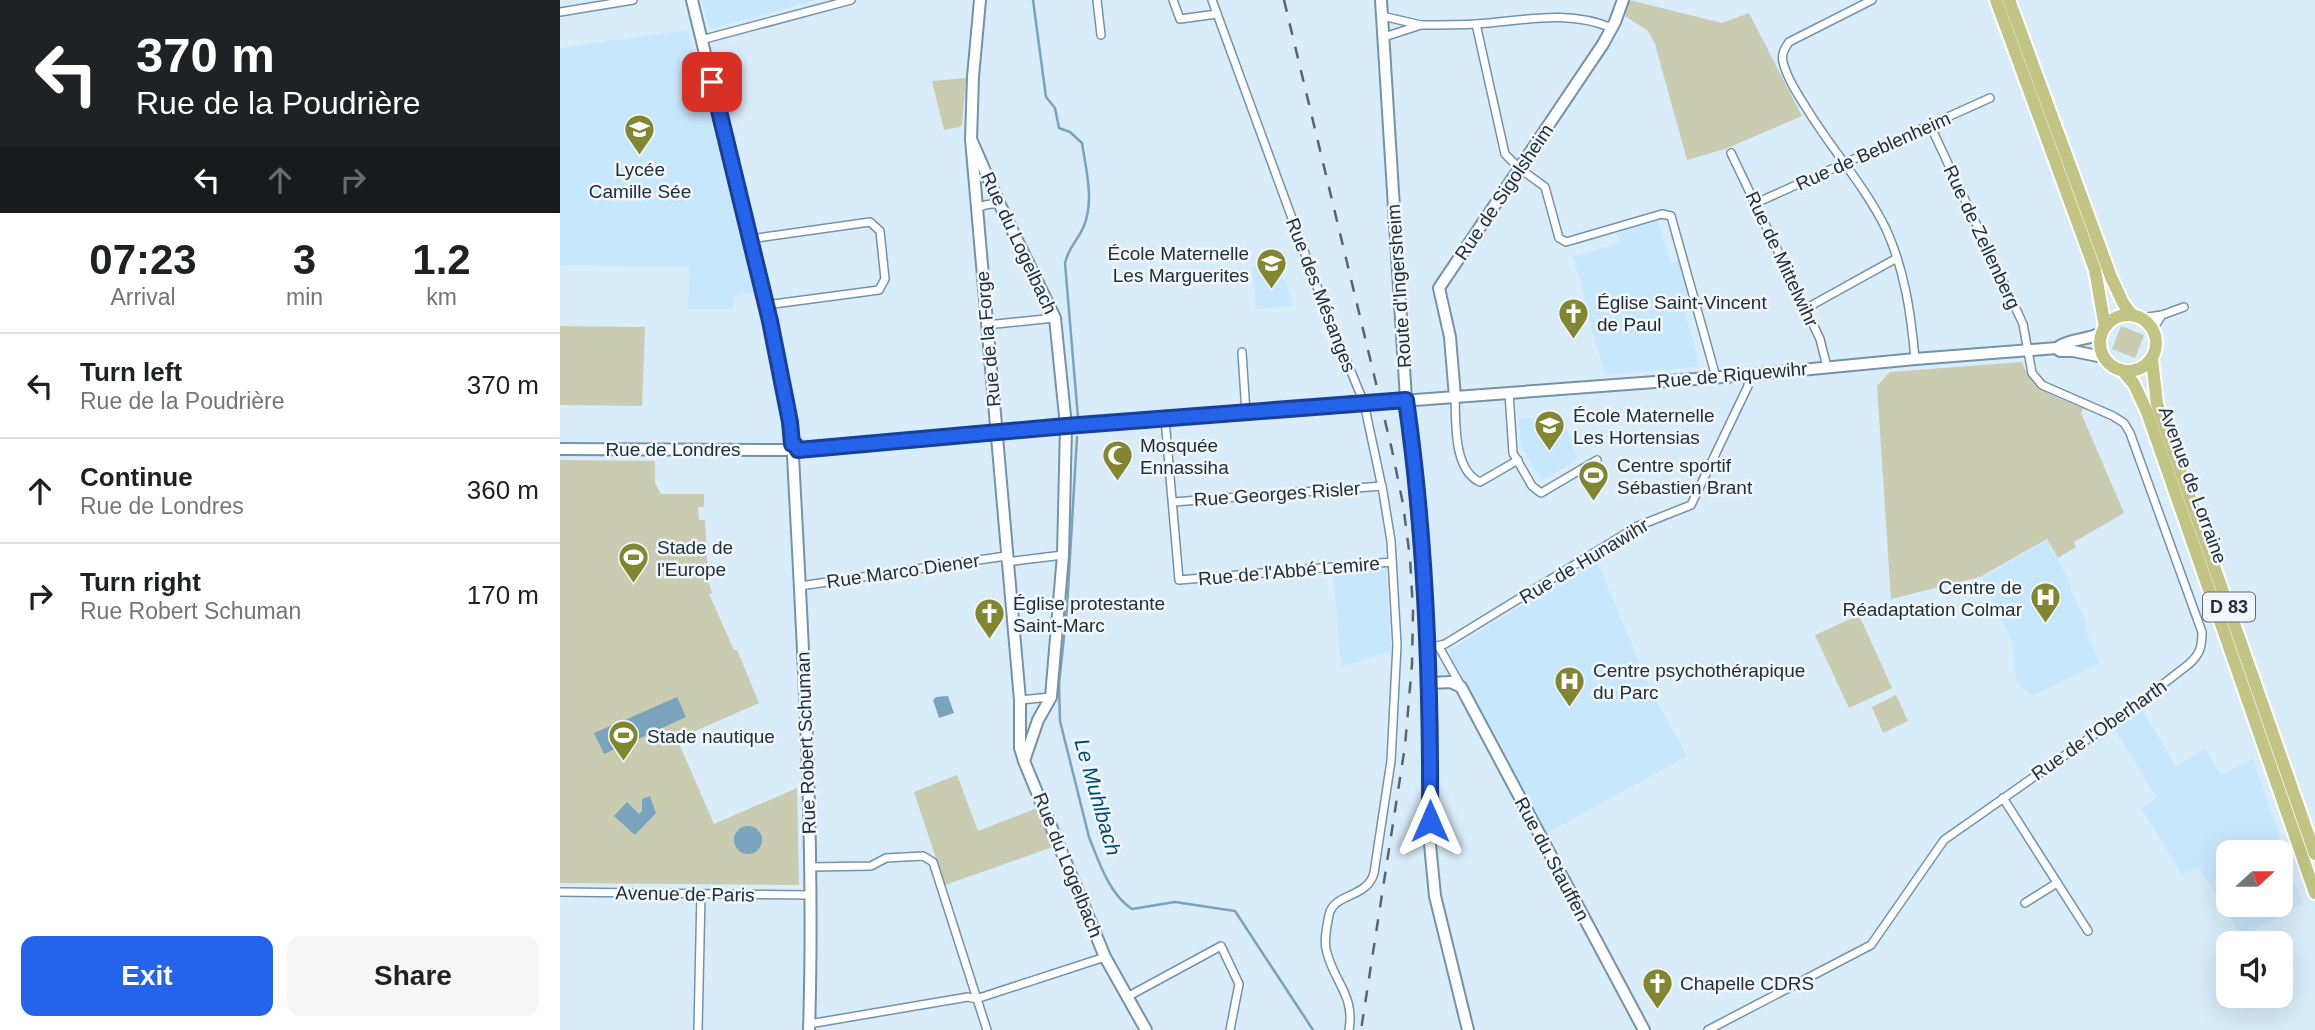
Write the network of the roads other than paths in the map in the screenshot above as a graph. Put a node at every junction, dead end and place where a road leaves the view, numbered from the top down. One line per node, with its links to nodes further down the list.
1 (633, 0): 13 (street)
2 (692, 0): 21 (street, Rue Robert Schuman)
3 (851, 0): 21 (street)
4 (980, 0): 24 (street, Rue du Logelbach)
5 (1097, 0): 19 (street)
6 (1173, 0): 14 (street)
7 (1212, 0): 14 (street, Rue des Mésanges)
8 (1381, 0): 15 (street, Route d'Ingersheim)
9 (1623, 0): 18 (street, Rue de Sigolsheim)
10 (1872, 0): 26 (street)
11 (1996, 0): 41 (main road)
12 (2009, 0): 37 (main road)
13 (560, 12)
14 (1217, 14): 55 (street, Rue des Mésanges)
15 (1382, 16): 17 (street); 20 (street, Route d'Ingersheim)
16 (1476, 24): 17 (street); 18 (street); 27 (street)
17 (1421, 25): 20 (street)
18 (1612, 28): 27 (street, Rue de Sigolsheim)
19 (1101, 35)
20 (1384, 37): 54 (street, Route d'Ingersheim)
21 (701, 40): 31 (street, Rue Robert Schuman)
22 (1990, 98): 23 (street, Rue de Beblenheim)
23 (1930, 125): 26 (street, Rue de Beblenheim); 43 (street, Rue de Zellenberg)
24 (971, 139): 28 (street, Rue du Logelbach); 30 (street, Rue de la Forge)
25 (1731, 153): 29 (street, Rue de Mittelwihr)
26 (1846, 164): 29 (street, Rue de Beblenheim); 32 (street)
27 (1519, 168): 51 (street); 53 (street, Rue de Sigolsheim)
28 (999, 203): 30 (street); 38 (street, Rue du Logelbach)
29 (1756, 203): 35 (street, Rue de Mittelwihr)
30 (977, 208): 39 (street, Rue de la Forge)
31 (750, 239): 33 (street, Rue Robert Schuman); 33 (street)
32 (1897, 258): 35 (street); 46 (street)
33 (766, 305): 61 (street, Rue Robert Schuman)
34 (2184, 307): 36 (street)
35 (1805, 309): 48 (street, Rue de Mittelwihr)
36 (2162, 315): 37 (street); 40 (street)
37 (2137, 316): 40 (main road); 41 (main road)
38 (1055, 318): 39 (street); 58 (street, Rue du Logelbach)
39 (986, 325): 59 (street, Rue de la Forge)
40 (2153, 329): 47 (main road, Avenue de Lorraine)
41 (2103, 330): 42 (street, Rue de Riquewihr); 45 (main road)
42 (2057, 348): 43 (street, Rue de Riquewihr); 45 (street, Rue de Riquewihr)
43 (2027, 351): 46 (street, Rue de Riquewihr); 76 (street, Rue de l'Oberharth)
44 (1242, 352): 56 (street)
45 (2103, 357): 49 (main road, Avenue de Lorraine)
46 (1915, 359): 48 (street, Rue de Riquewihr)
47 (2152, 359): 49 (main road); 77 (main road, Avenue de Lorraine / D 83)
48 (1827, 367): 50 (street, Rue de Riquewihr)
49 (2123, 371): 81 (main road, Avenue de Lorraine / D 83)
50 (1749, 375): 51 (street, Rue de Riquewihr); 70 (street, Rue de Hunawihr)
51 (1716, 377): 52 (street, Rue de Riquewihr)
52 (1509, 393): 53 (street, Rue de Riquewihr); 62 (street)
53 (1455, 397): 54 (street, Rue de Riquewihr); 62 (street)
54 (1406, 400): 55 (street, Rue de Riquewihr); 70 (street, Route d'Ingersheim)
55 (1364, 403): 56 (street, Rue de Riquewihr); 64 (street, Rue des Mésanges)
56 (1246, 413): 57 (street, Rue de Riquewihr)
57 (1165, 419): 58 (street, Rue de Londres); 65 (street, Rue de l'Abbé Lemire)
58 (1066, 426): 59 (street, Rue de Londres); 66 (street, Rue du Logelbach)
59 (996, 432): 61 (street, Rue de Londres); 67 (street, Rue de la Forge)
60 (560, 449): 61 (street, Rue de Londres)
61 (792, 450): 69 (street, Rue Robert Schuman)
62 (1518, 460): 63 (street)
63 (1597, 460)
64 (1382, 486): 65 (street, Rue Georges Risler); 68 (street, Rue des Mésanges)
65 (1173, 502): 68 (street, Rue de l'Abbé Lemire)
66 (1063, 555): 67 (street, Rue Marco Diener); 73 (street, Rue du Logelbach)
67 (1006, 559): 69 (street, Rue Marco Diener); 74 (street, Rue de la Forge)
68 (1392, 562): 94 (street, Rue des Mésanges)
69 (800, 586): 78 (street, Rue Robert Schuman)
70 (1434, 647): 71 (street, Route d'Ingersheim); 72 (street, Rue du Stauffen)
71 (1429, 683): 72 (street); 95 (street, Route d'Ingersheim)
72 (1461, 687): 96 (street, Rue du Stauffen)
73 (1051, 697): 74 (street); 75 (street, Rue du Logelbach)
74 (1020, 700): 75 (street, Rue de la Forge)
75 (1024, 761): 86 (street, Rue du Logelbach)
76 (2003, 798): 79 (street); 97 (street, Rue de l'Oberharth)
77 (2315, 854)
78 (811, 867): 83 (street, Rue Robert Schuman); 88 (street)
79 (2057, 883): 84 (street); 85 (street)
80 (560, 891): 82 (street, Avenue de Paris)
81 (2315, 893)
82 (701, 894): 83 (street, Avenue de Paris); 90 (street)
83 (811, 895): 89 (street, Rue Robert Schuman)
84 (2025, 904)
85 (2088, 930)
86 (1105, 957): 87 (street, Rue du Logelbach); 88 (street)
87 (1127, 997): 92 (street, Rue du Logelbach); 93 (street)
88 (976, 999): 89 (street); 91 (street)
89 (809, 1027)
90 (698, 1030)
91 (987, 1030)
92 (1146, 1030)
93 (1232, 1030)
94 (1349, 1030)
95 (1468, 1030)
96 (1644, 1030)
97 (1708, 1030)

